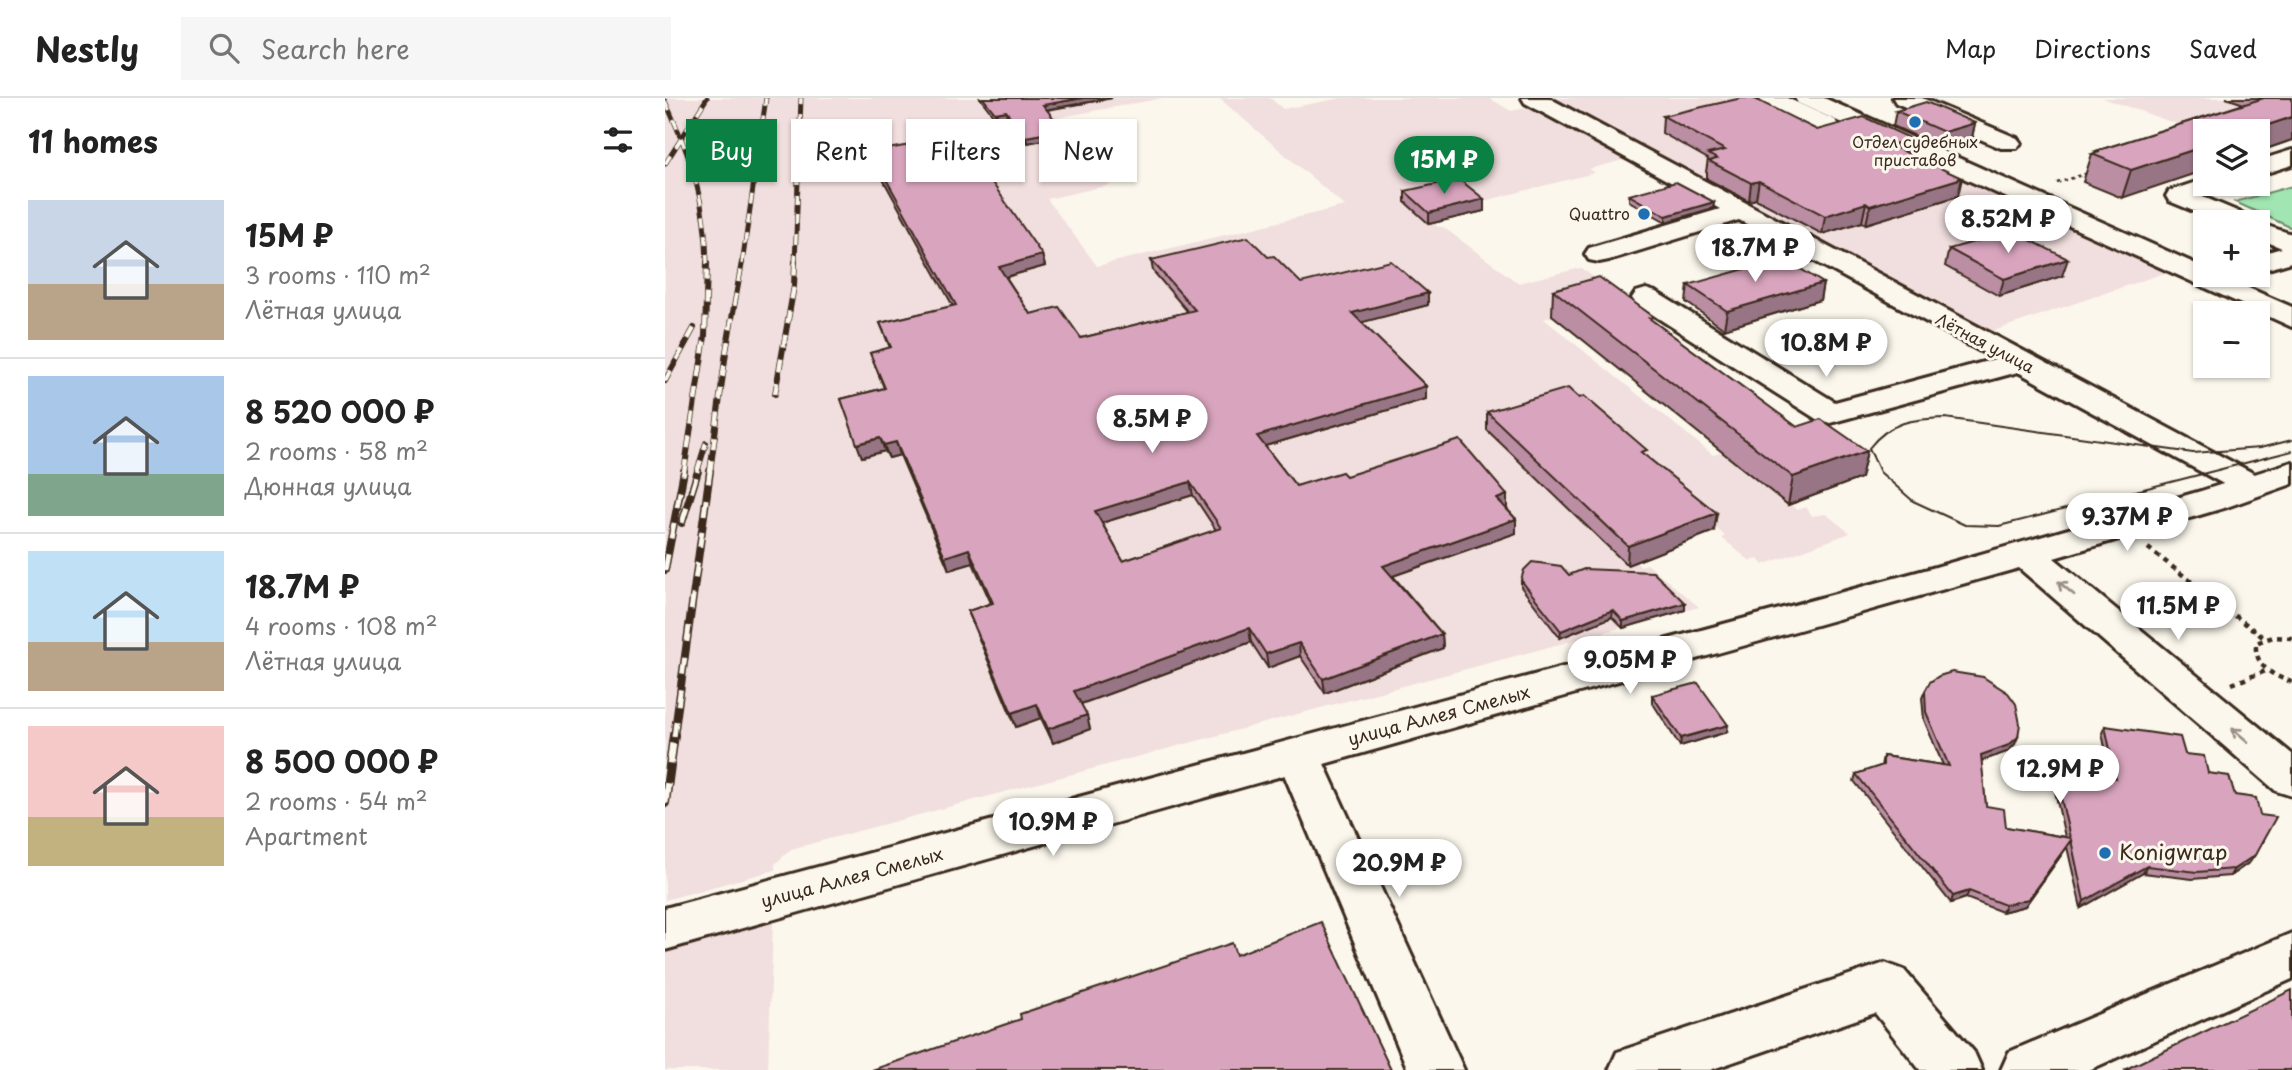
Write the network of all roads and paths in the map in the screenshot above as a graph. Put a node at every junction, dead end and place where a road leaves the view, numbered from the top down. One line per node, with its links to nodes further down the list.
1 (1533, 98): 15 (street, Лётная улица)
2 (1770, 98): 11 (street)
3 (1806, 98): 6 (street)
4 (1904, 98): 7 (street)
5 (1864, 101): 6 (street)
6 (1830, 109): 11 (street)
7 (2009, 143)
8 (2292, 157): 9 (street)
9 (2270, 165)
10 (2094, 171): 12 (path)
11 (1998, 185): 21 (street)
12 (2059, 190)
13 (2193, 191): 14 (street)
14 (2212, 210)
15 (1741, 211): 18 (street); 25 (street, Лётная улица)
16 (2270, 234): 17 (street)
17 (2292, 243)
18 (1599, 254)
19 (2292, 254): 20 (street)
20 (2270, 260)
21 (2193, 269)
22 (2232, 287): 24 (street)
23 (1646, 298): 25 (street)
24 (2292, 318)
25 (2020, 362): 27 (street, Лётная улица)
26 (2292, 472): 27 (street, улица Аллея Смелых)
27 (2252, 486): 29 (street, улица Аллея Смелых)
28 (2154, 544): 30 (path)
29 (2025, 553): 33 (street, улица Аллея Смелых); 34 (street, one-way to 29)
30 (2264, 638): 31 (path); 32 (path)
31 (2292, 638)
32 (2292, 682)
33 (1298, 755): 35 (street, улица Аллея Смелых); 37 (street)
34 (2292, 779)
35 (665, 929)
36 (2292, 955): 40 (street)
37 (1436, 1070)
38 (1637, 1070): 39 (street)
39 (1954, 1070)
40 (2029, 1070)

